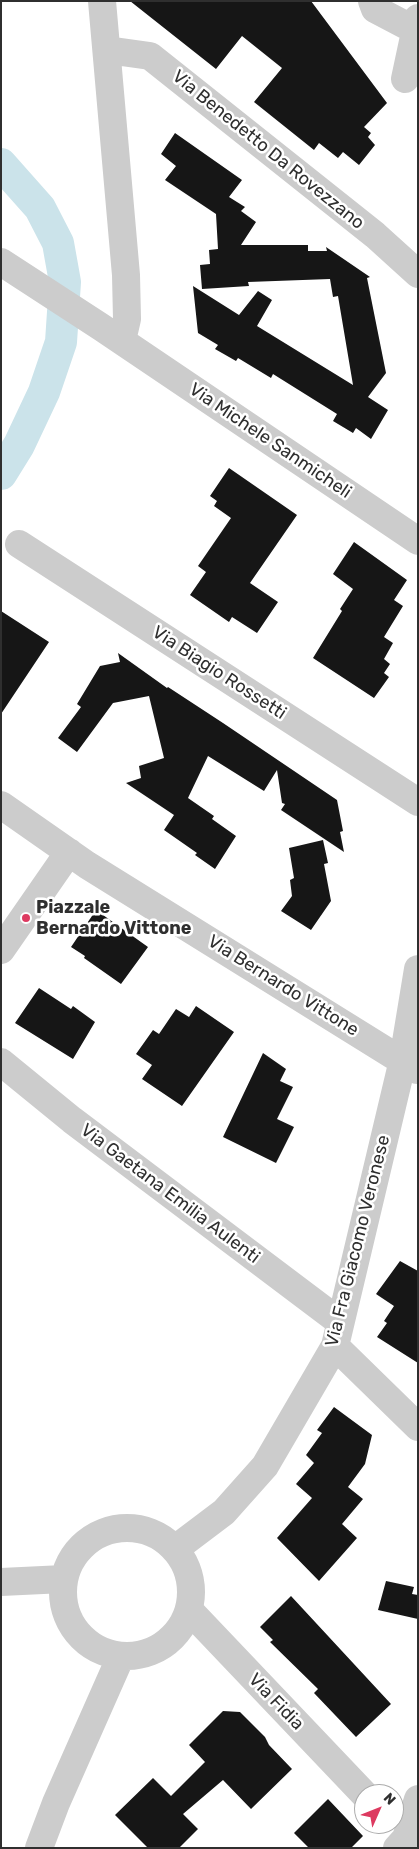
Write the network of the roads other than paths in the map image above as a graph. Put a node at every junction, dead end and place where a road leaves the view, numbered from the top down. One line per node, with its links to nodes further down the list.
1 (102, 1): 4 (street)
2 (372, 1): 3 (street)
3 (416, 24): 5 (street)
4 (107, 50): 7 (street, Via Benedetto Da Rovezzano); 8 (street)
5 (405, 79)
6 (7, 266): 8 (street, Via Michele Sanmicheli)
7 (418, 274)
8 (112, 334): 9 (street, Via Michele Sanmicheli)
9 (418, 541)
10 (20, 544): 11 (street, Via Biagio Rossetti)
11 (418, 802)
12 (1, 804): 13 (street)
13 (78, 858): 14 (street); 17 (street, Via Bernardo Vittone)
14 (1, 950)
15 (418, 969): 17 (street, Via Fra Giacomo Veronese)
16 (1, 1062): 18 (street, Via Gaetana Emilia Aulenti)
17 (410, 1065): 18 (street, Via Fra Giacomo Veronese)
18 (338, 1334): 19 (street, Via Gaetana Emilia Aulenti); 20 (street, Via Fra Giacomo Veronese)
19 (418, 1427)
20 (175, 1549): 21 (street); 23 (street)
21 (64, 1579): 22 (street); 24 (street)
22 (13, 1581)
23 (189, 1610): 24 (street); 25 (street, Via Fidia)
24 (120, 1656): 28 (street)
25 (354, 1784)
26 (418, 1799): 27 (street)
27 (403, 1839)
28 (39, 1848)

